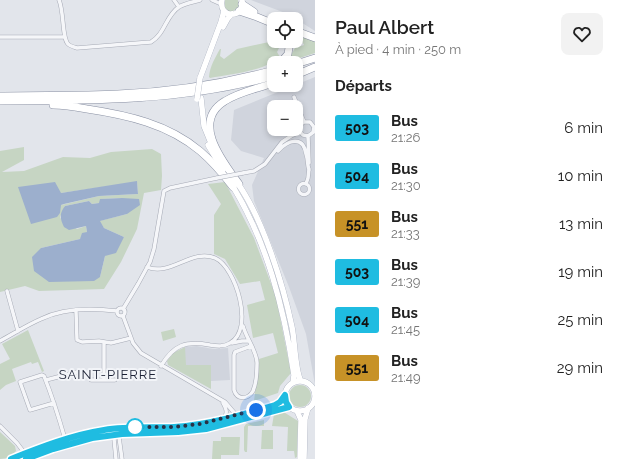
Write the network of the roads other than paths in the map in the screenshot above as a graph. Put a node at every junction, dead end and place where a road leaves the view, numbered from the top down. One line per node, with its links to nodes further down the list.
1 (59, 0): 14 (street)
2 (174, 0): 7 (street)
3 (200, 0): 7 (street)
4 (212, 0): 5 (street)
5 (221, 2): 8 (main road)
6 (241, 5): 9 (main road); 10 (highway); 11 (highway)
7 (179, 7): 14 (street)
8 (224, 11): 9 (main road); 25 (main road)
9 (232, 14): 25 (main road)
10 (267, 18)
11 (267, 21)
12 (303, 34): 15 (highway)
13 (0, 37): 14 (street)
14 (64, 37)
15 (315, 38)
16 (315, 58): 17 (highway)
17 (303, 62)
18 (315, 63): 19 (highway)
19 (303, 67)
20 (315, 67): 23 (highway)
21 (267, 70): 24 (highway)
22 (267, 72): 24 (highway)
23 (303, 72)
24 (250, 77): 28 (highway)
25 (202, 78): 41 (main road)
26 (267, 78): 31 (highway)
27 (267, 86): 41 (highway)
28 (0, 96)
29 (294, 97): 32 (street)
30 (0, 101): 31 (highway)
31 (16, 101): 41 (highway)
32 (304, 122): 33 (street)
33 (314, 125): 34 (street)
34 (314, 131): 37 (street)
35 (303, 135): 37 (street)
36 (291, 136): 38 (street)
37 (308, 136): 39 (street)
38 (274, 154): 39 (street); 42 (street, bridge)
39 (310, 170): 40 (street)
40 (306, 184)
41 (236, 186): 62 (main road); 63 (main road)
42 (147, 267): 44 (street); 48 (street)
43 (7, 291): 49 (street)
44 (123, 309): 46 (street); 47 (street)
45 (76, 311): 46 (street); 49 (street); 53 (street)
46 (117, 311): 47 (street)
47 (122, 316): 50 (street)
48 (242, 325): 52 (street); 54 (street)
49 (18, 331): 51 (street)
50 (130, 338): 53 (street); 56 (street)
51 (0, 341)
52 (248, 341): 54 (street); 55 (street)
53 (104, 343): 60 (street)
54 (232, 343): 56 (street)
55 (251, 346): 55 (street)
56 (161, 366): 67 (street)
57 (77, 372): 58 (street)
58 (46, 380): 68 (street); 68 (street)
59 (91, 380): 60 (street)
60 (104, 380): 61 (street)
61 (115, 380)
62 (302, 381): 63 (main road); 64 (main road)
63 (293, 383): 65 (main road)
64 (314, 389): 66 (main road)
65 (285, 395): 69 (main road); 72 (main road)
66 (315, 398): 70 (main road)
67 (223, 402): 72 (street); 73 (street)
68 (54, 403): 78 (street)
69 (289, 407): 71 (main road); 77 (main road)
70 (308, 408): 71 (main road); 84 (main road)
71 (297, 411): 83 (main road)
72 (237, 416): 73 (main road)
73 (222, 420): 75 (main road)
74 (0, 426): 79 (street)
75 (122, 428): 76 (main road); 77 (street)
76 (112, 429): 77 (street); 78 (main road)
77 (117, 434): 79 (main road); 81 (street); 82 (street)
78 (64, 439): 79 (main road)
79 (27, 457): 80 (main road)
80 (11, 459)
81 (116, 459)
82 (122, 459)
83 (300, 459)
84 (304, 459)

